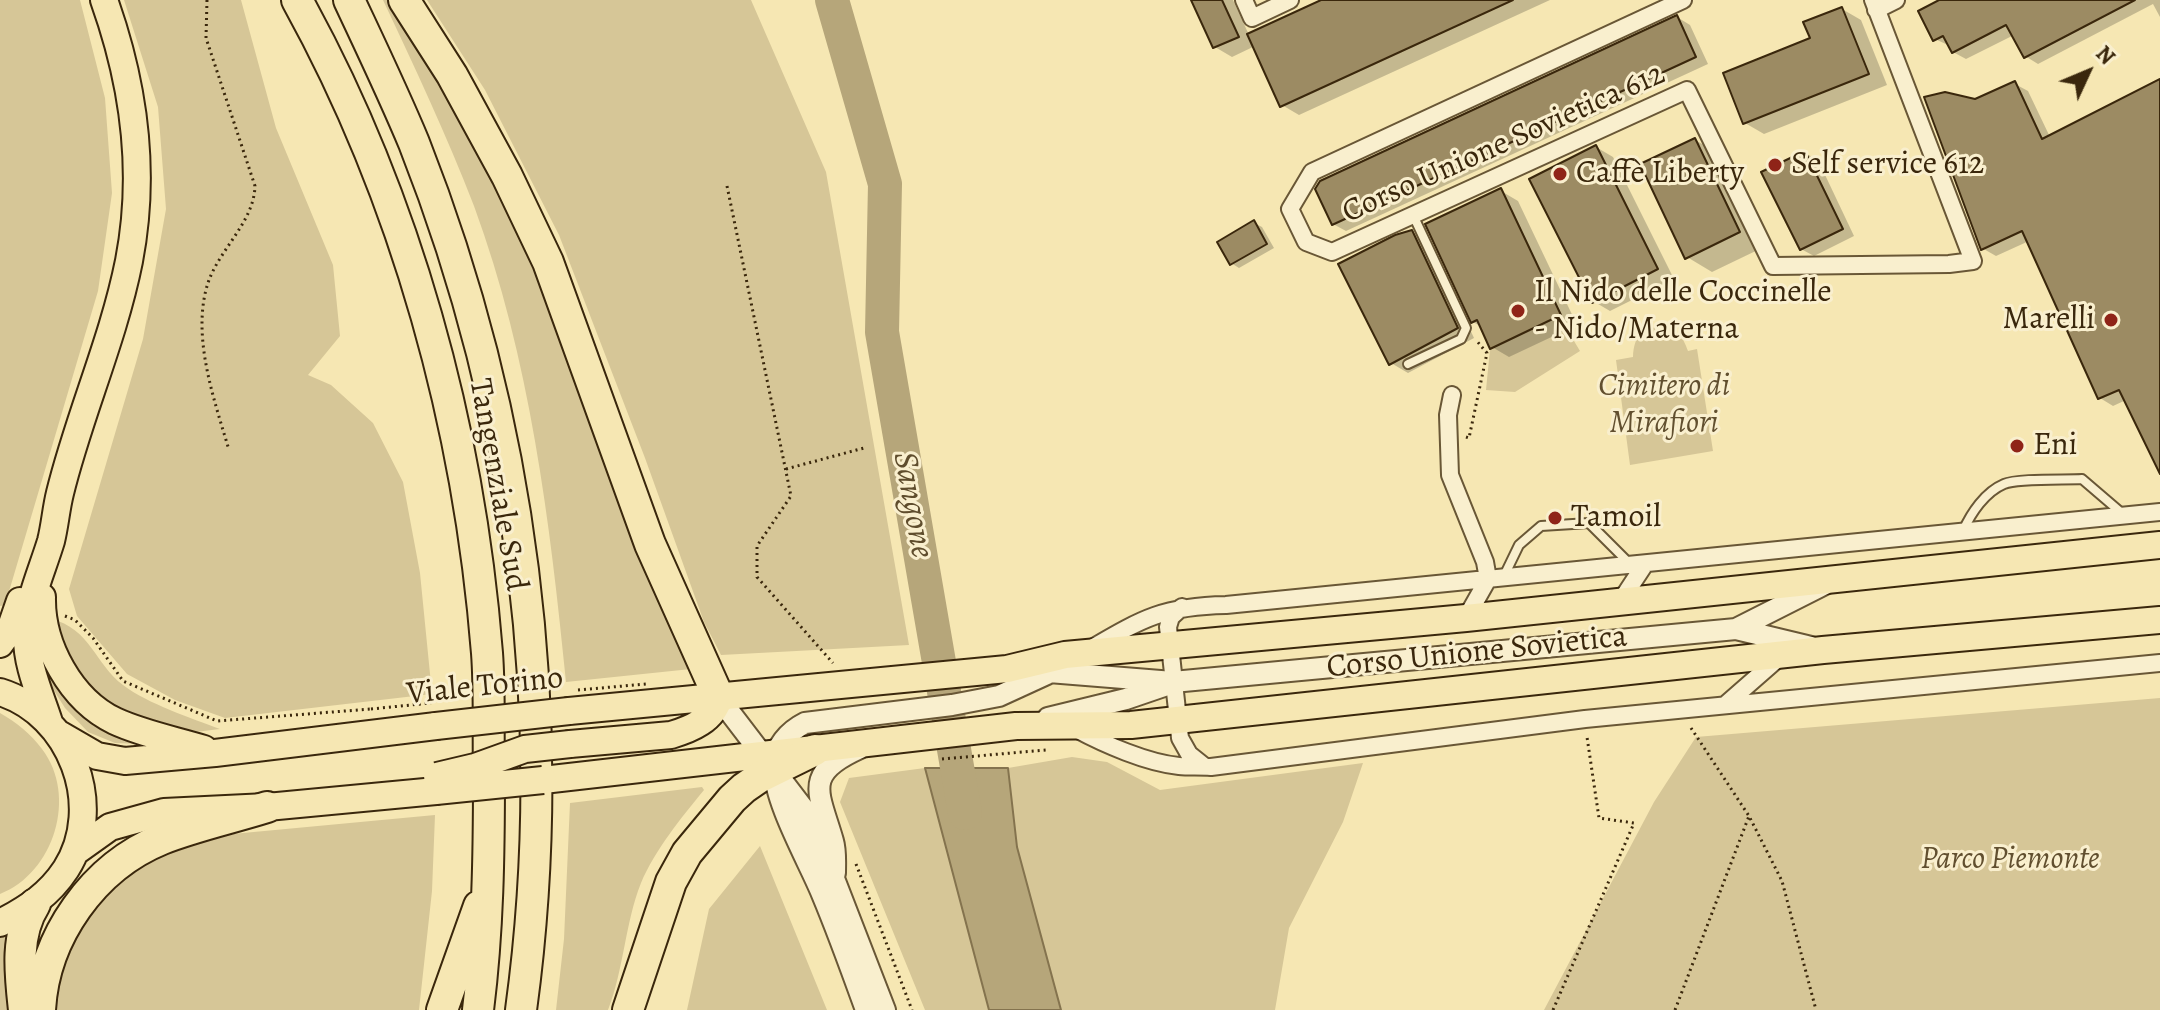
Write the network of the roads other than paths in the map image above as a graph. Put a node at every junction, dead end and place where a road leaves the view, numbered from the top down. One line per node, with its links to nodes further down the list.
1 (104, 0): 13 (main road)
2 (297, 0): 52 (highway, Tangenziale Sud)
3 (349, 0): 60 (highway, Tangenziale Sud)
4 (404, 0): 38 (highway)
5 (1244, 0): 6 (street)
6 (1290, 0)
7 (1683, 0): 10 (street, Corso Unione Sovietica 612)
8 (1896, 0): 9 (street)
9 (1875, 5): 10 (street, Corso Unione Sovietica 612)
10 (1413, 215): 11 (lane)
11 (1408, 364)
12 (1452, 395): 20 (street)
13 (60, 493): 19 (main road); 27 (main road)
14 (2160, 512): 15 (street, Corso Unione Sovietica)
15 (2132, 515): 16 (street, Corso Unione Sovietica); 16 (lane); 17 (street, Corso Unione Sovietica)
16 (1963, 532): 18 (street, Corso Unione Sovietica)
17 (2160, 542): 21 (main road, Corso Unione Sovietica)
18 (1638, 564): 20 (street, Corso Unione Sovietica); 20 (lane); 22 (street, Corso Unione Sovietica)
19 (43, 566): 43 (main road); 46 (main road)
20 (1496, 578): 23 (street, Corso Unione Sovietica); 24 (street, Corso Unione Sovietica)
21 (1835, 579): 22 (main road, Corso Unione Sovietica); 26 (street)
22 (1620, 602): 24 (main road, Corso Unione Sovietica)
23 (1182, 607): 28 (street); 30 (street, Corso Unione Sovietica)
24 (1466, 618): 28 (main road, Corso Unione Sovietica)
25 (2160, 620): 29 (main road, Corso Unione Sovietica)
26 (1736, 629): 29 (street); 36 (street, Corso Unione Sovietica)
27 (0, 644)
28 (1169, 644): 30 (main road, Corso Unione Sovietica); 36 (street)
29 (1823, 650): 31 (main road, Corso Unione Sovietica)
30 (1084, 653): 33 (main road, Corso Unione Sovietica)
31 (1783, 654): 39 (street); 40 (main road, Corso Unione Sovietica)
32 (2160, 663): 39 (street, Corso Unione Sovietica)
33 (1000, 670): 34 (street); 35 (main road, Corso Unione Sovietica)
34 (1051, 673): 36 (street); 47 (street)
35 (925, 677): 38 (main road, Viale Torino)
36 (1173, 682): 40 (street); 42 (street)
37 (0, 692): 43 (main road, Viale Torino)
38 (719, 698): 46 (main road, Viale Torino, bridge); 47 (street); 49 (main road, bridge)
39 (1725, 705): 48 (street, Corso Unione Sovietica)
40 (1177, 719): 41 (main road, Corso Unione Sovietica); 48 (street)
41 (1067, 725): 42 (main road, Corso Unione Sovietica); 48 (street, Corso Unione Sovietica)
42 (1007, 727): 44 (main road, Corso Unione Sovietica)
43 (54, 728): 46 (main road, Viale Torino); 51 (main road)
44 (870, 743): 45 (main road); 53 (street)
45 (815, 750): 47 (highway)
46 (215, 753)
47 (769, 765): 49 (main road, bridge); 53 (street); 61 (highway); 62 (street)
48 (1204, 766)
49 (436, 784): 50 (main road)
50 (267, 807): 51 (main road); 57 (highway)
51 (75, 852): 54 (main road)
52 (490, 878): 58 (highway); 59 (highway, Tangenziale Sud)
53 (835, 881): 63 (street)
54 (35, 904): 55 (main road); 56 (highway)
55 (0, 923)
56 (24, 1010)
57 (40, 1010)
58 (442, 1010)
59 (478, 1010)
60 (521, 1010)
61 (628, 1010)
62 (866, 1010)
63 (885, 1010)

